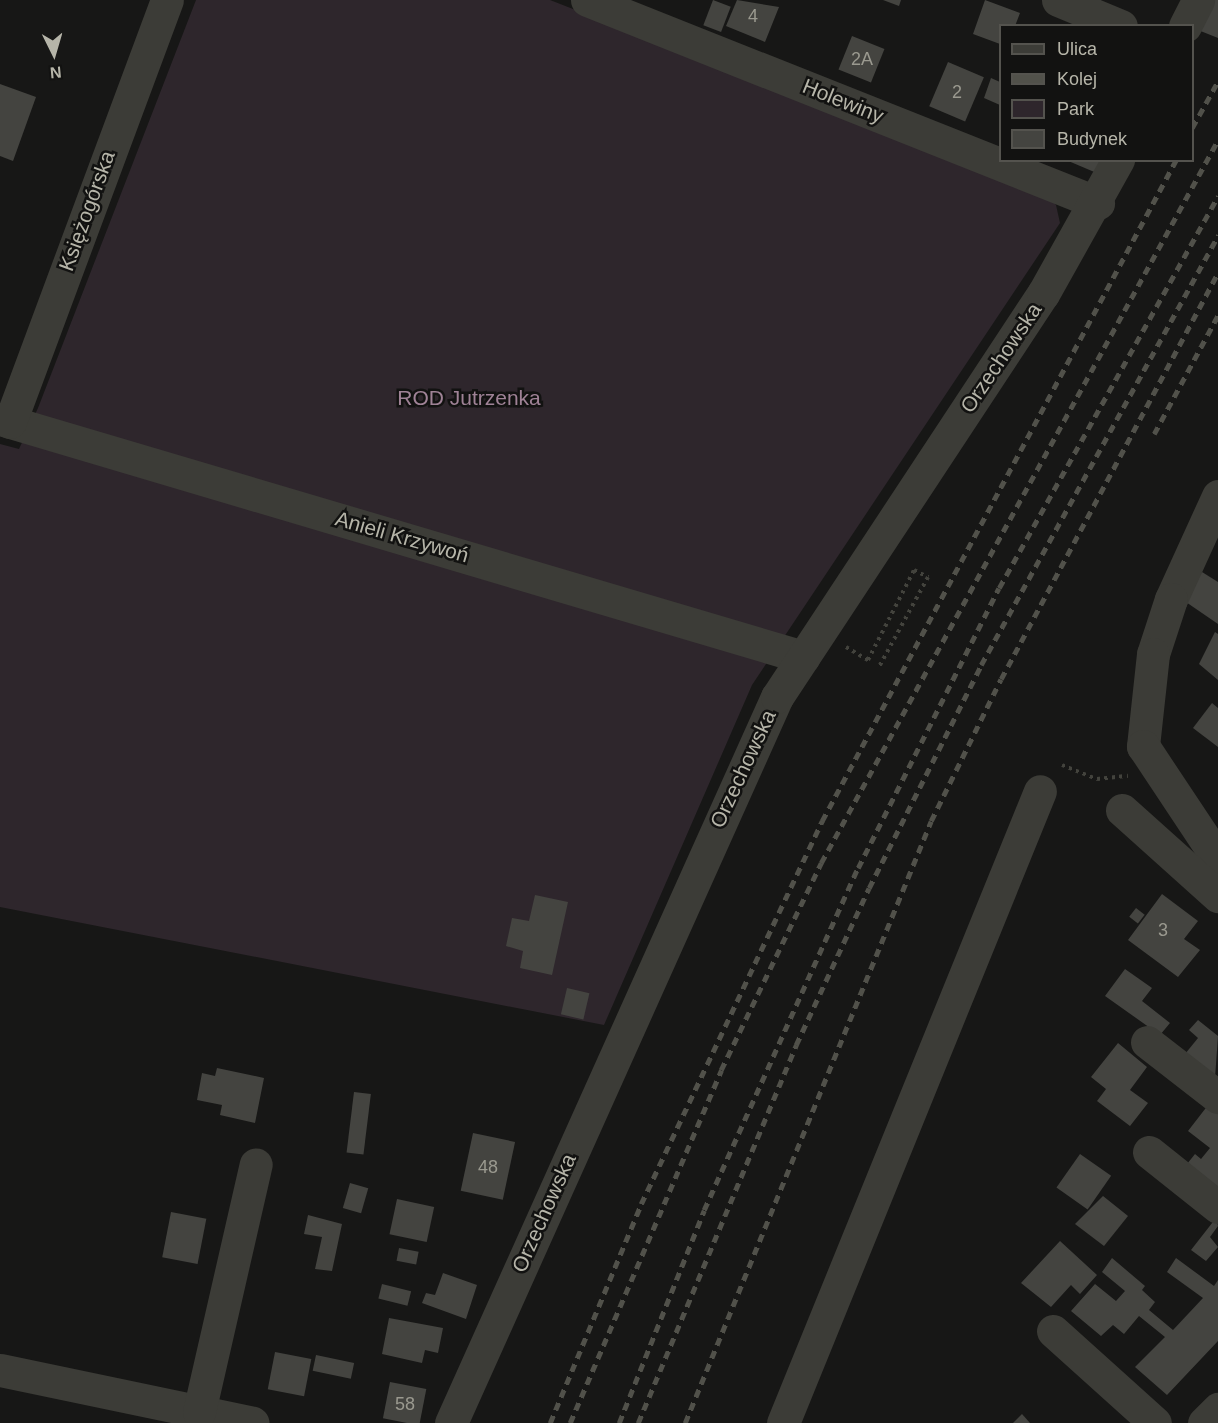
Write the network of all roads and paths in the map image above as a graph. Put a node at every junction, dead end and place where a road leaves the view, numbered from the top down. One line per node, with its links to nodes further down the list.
1 (167, 0): 9 (street, Księżogórska)
2 (587, 0): 8 (street, Holewiny)
3 (1058, 0): 5 (street)
4 (1198, 0): 6 (street)
5 (1116, 24)
6 (1186, 24)
7 (1117, 162): 8 (street, Orzechowska)
8 (1098, 203): 11 (street, Orzechowska)
9 (5, 421): 11 (street, Anieli Krzywoń)
10 (1214, 516): 14 (street)
11 (811, 644): 12 (path); 29 (street, Orzechowska)
12 (879, 667)
13 (1062, 765): 14 (path)
14 (1162, 778): 17 (street)
15 (1040, 790): 30 (street)
16 (1122, 810): 18 (street)
17 (1218, 859)
18 (1218, 896)
19 (1147, 1042): 20 (street)
20 (1218, 1097)
21 (1149, 1152): 23 (street)
22 (256, 1164): 27 (street)
23 (1218, 1207)
24 (1053, 1331): 31 (street)
25 (0, 1370): 27 (street)
26 (1218, 1409): 32 (street)
27 (199, 1412): 28 (street)
28 (248, 1422)
29 (450, 1423)
30 (783, 1423)
31 (1155, 1423)
32 (1204, 1423)

